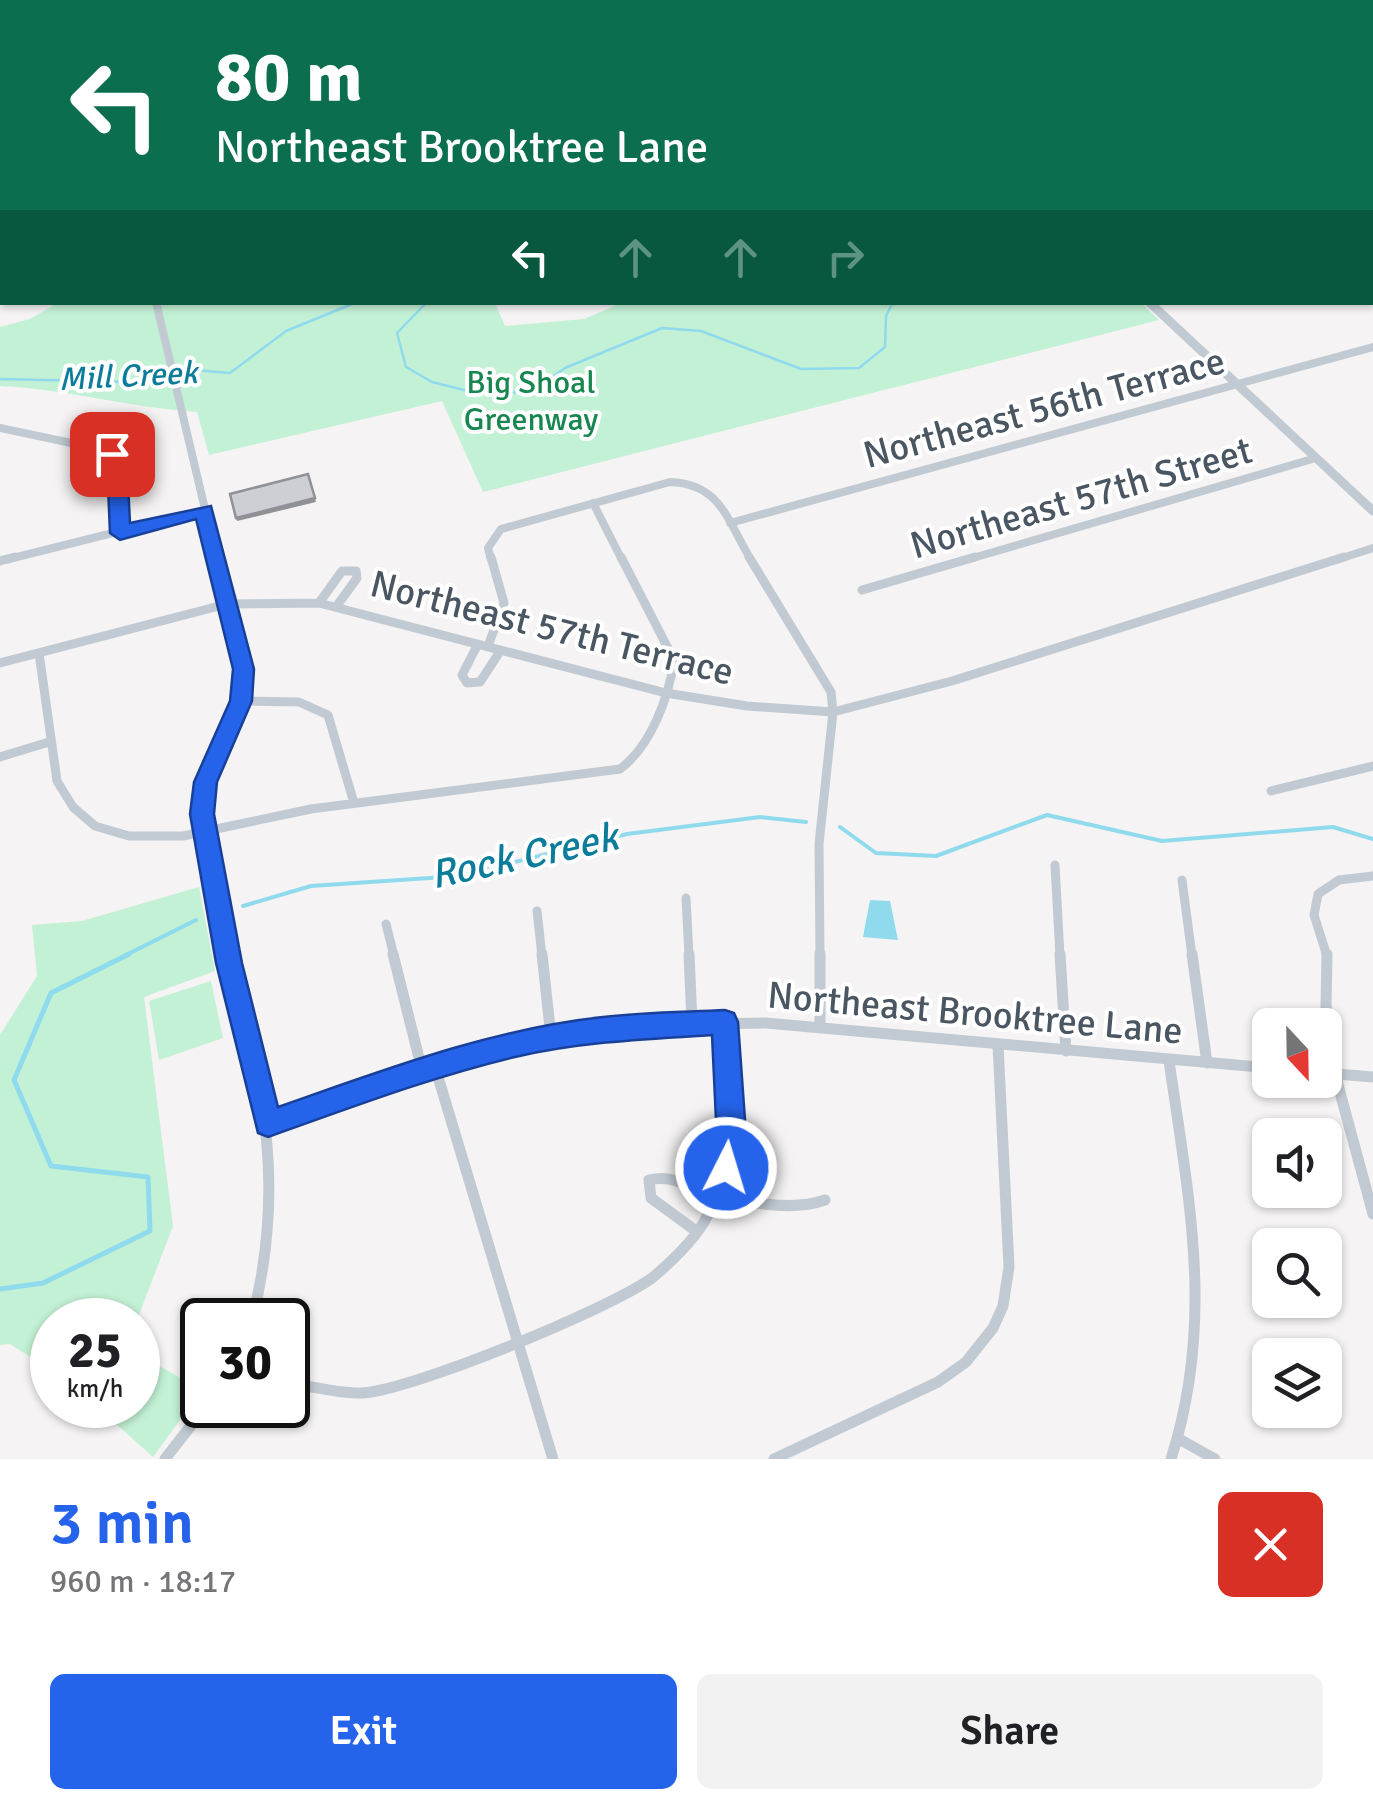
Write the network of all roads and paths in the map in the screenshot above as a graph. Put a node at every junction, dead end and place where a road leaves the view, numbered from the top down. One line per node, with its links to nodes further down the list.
1 (157, 305): 8 (street)
2 (1152, 305): 4 (street)
3 (1373, 347): 4 (street, Northeast 56th Terrace)
4 (1236, 384): 6 (street); 10 (street, Northeast 56th Terrace)
5 (0, 428): 11 (street)
6 (1316, 458): 9 (street); 14 (street, Northeast 57th Street)
7 (593, 502): 10 (street); 18 (street); 22 (street)
8 (204, 510): 11 (street); 16 (street)
9 (1373, 511)
10 (730, 523): 24 (street)
11 (120, 533): 13 (street)
12 (1373, 548): 24 (street, Northeast 57th Terrace)
13 (0, 561)
14 (862, 590)
15 (319, 602): 16 (street, Northeast 57th Terrace); 17 (street, Northeast 57th Terrace); 17 (street)
16 (227, 604): 20 (street, Northeast 57th Terrace); 23 (street)
17 (336, 607): 18 (street, Northeast 57th Terrace)
18 (483, 645): 19 (street, Northeast 57th Terrace); 19 (street)
19 (500, 650): 22 (street, Northeast 57th Terrace)
20 (39, 653): 21 (street, Northeast 57th Terrace); 25 (street)
21 (0, 663)
22 (666, 693): 24 (street, Northeast 57th Terrace); 29 (street)
23 (241, 701): 29 (street); 30 (street)
24 (833, 712): 41 (street)
25 (49, 742): 26 (street); 30 (street)
26 (0, 758)
27 (1373, 766): 28 (street)
28 (1272, 791)
29 (354, 804): 30 (street)
30 (204, 832): 52 (street)
31 (1056, 865): 44 (street)
32 (1373, 876): 34 (street)
33 (1182, 880): 46 (street)
34 (1329, 885): 38 (street)
35 (686, 898): 39 (street)
36 (538, 911): 42 (street)
37 (386, 924): 48 (street)
38 (1326, 1008)
39 (692, 1022): 40 (street, Northeast Brooktree Lane); 42 (street, Northeast Brooktree Lane)
40 (725, 1022): 41 (street, Northeast Brooktree Lane); 53 (street)
41 (820, 1028): 43 (street, Northeast Brooktree Lane)
42 (551, 1037): 48 (street, Northeast Brooktree Lane)
43 (998, 1044): 44 (street, Northeast Brooktree Lane); 64 (street)
44 (1066, 1051): 45 (street, Northeast Brooktree Lane)
45 (1169, 1060): 46 (street, Northeast Brooktree Lane); 61 (street)
46 (1207, 1063): 47 (street, Northeast Brooktree Lane)
47 (1252, 1067)
48 (428, 1068): 52 (street, Northeast Brooktree Lane); 58 (street)
49 (1342, 1074): 50 (street)
50 (1373, 1077)
51 (1337, 1098): 55 (street)
52 (268, 1124): 57 (street)
53 (719, 1192): 54 (street); 56 (street); 56 (street)
54 (825, 1200)
55 (1373, 1214)
56 (696, 1230): 58 (street)
57 (257, 1298)
58 (514, 1340): 59 (street); 63 (street)
59 (310, 1387)
60 (189, 1428): 62 (street)
61 (1179, 1439): 65 (street); 66 (street)
62 (165, 1459)
63 (553, 1459)
64 (774, 1459)
65 (1171, 1459)
66 (1215, 1459)

